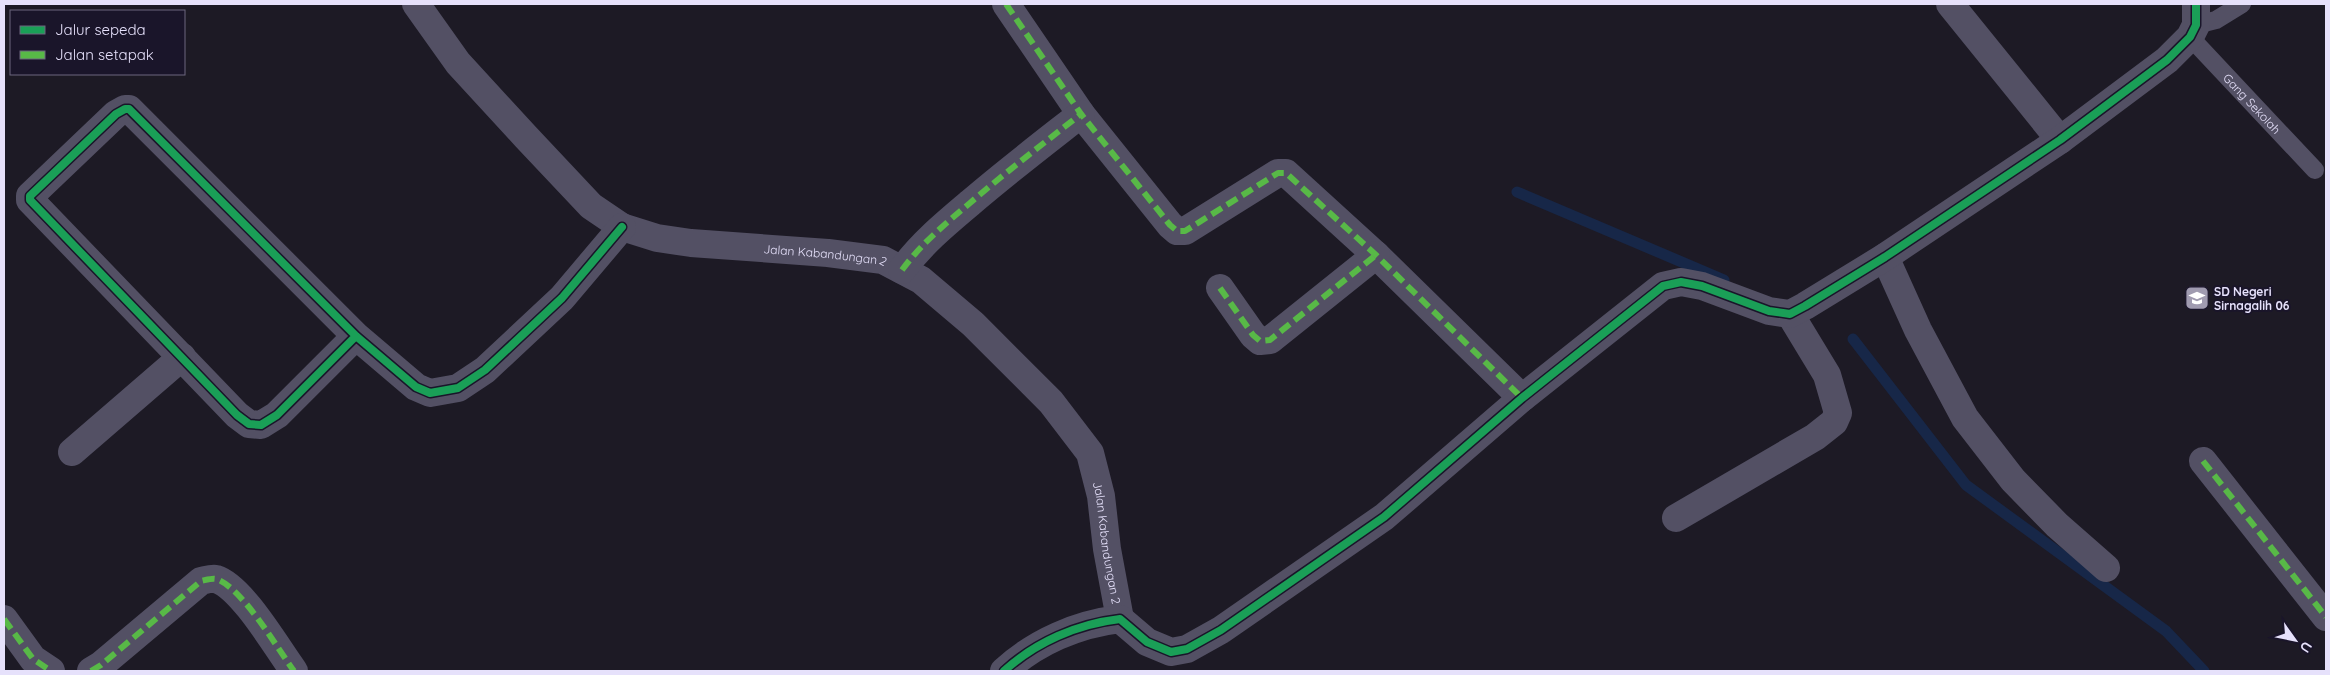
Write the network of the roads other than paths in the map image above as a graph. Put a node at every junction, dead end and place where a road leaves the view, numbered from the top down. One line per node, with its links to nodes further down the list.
1 (416, 4): 9 (street, Jalan Kabandungan 2)
2 (1006, 4): 6 (street)
3 (1950, 4): 7 (street)
4 (2242, 4): 5 (lane)
5 (2194, 22): 7 (street); 8 (lane, Gang Sekolah)
6 (1081, 114): 10 (street); 12 (street)
7 (2060, 140): 11 (street)
8 (2315, 170)
9 (622, 227): 12 (street, Jalan Kabandungan 2); 15 (street)
10 (1376, 255): 13 (street); 17 (street)
11 (1885, 257): 14 (street); 21 (street)
12 (902, 270): 24 (street, Jalan Kabandungan 2)
13 (1220, 288)
14 (1790, 314): 17 (street); 20 (street)
15 (356, 336): 16 (street); 16 (street)
16 (182, 357): 18 (street)
17 (1522, 398): 24 (street)
18 (72, 452)
19 (2203, 461): 22 (street)
20 (1676, 518)
21 (2106, 568)
22 (2326, 617)
23 (4, 619): 25 (street)
24 (1120, 619): 28 (street)
25 (51, 671)
26 (91, 671): 27 (street)
27 (294, 671)
28 (1004, 671)

